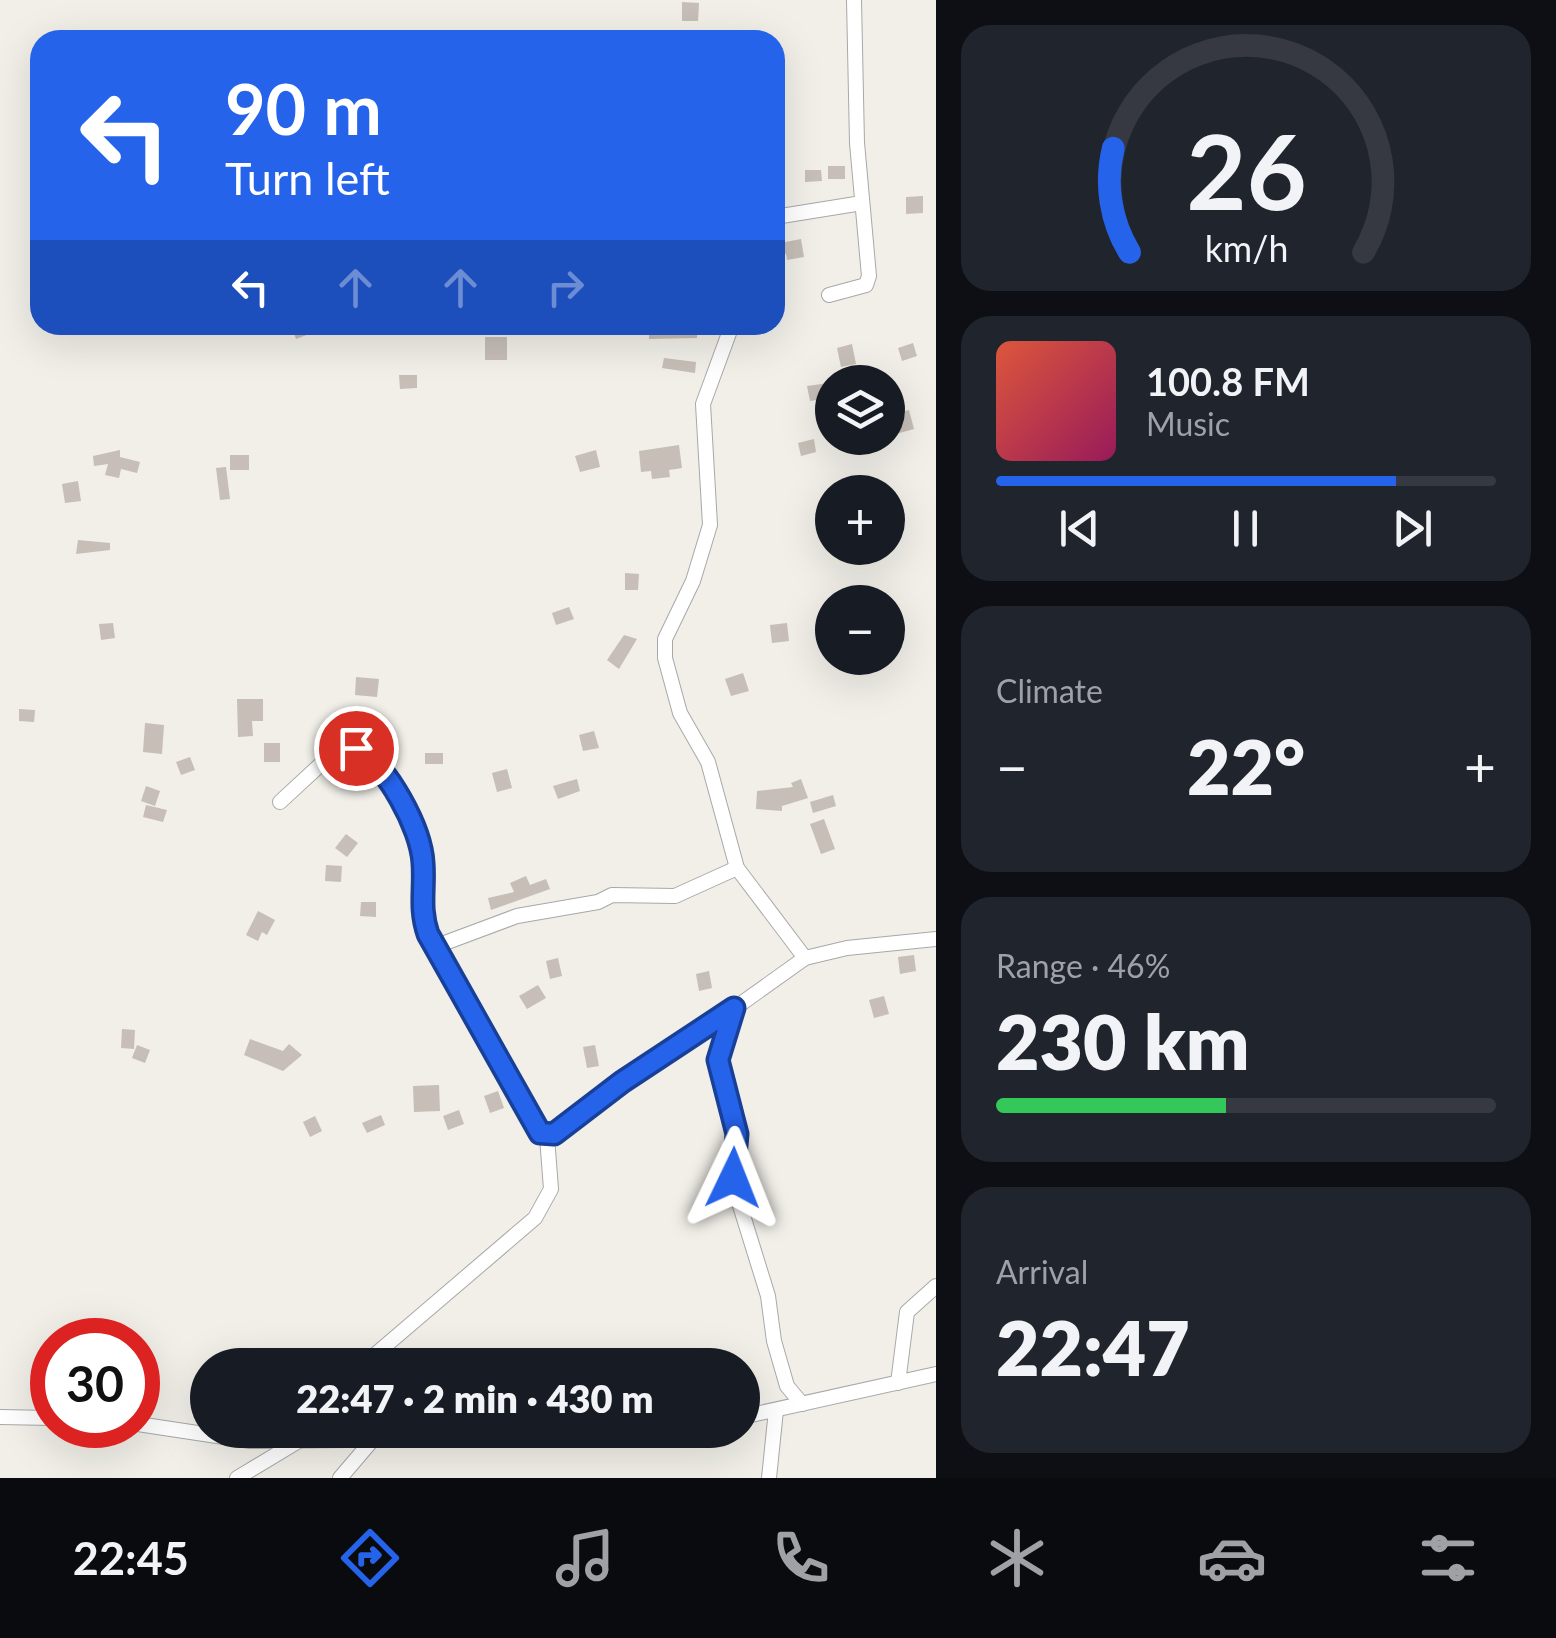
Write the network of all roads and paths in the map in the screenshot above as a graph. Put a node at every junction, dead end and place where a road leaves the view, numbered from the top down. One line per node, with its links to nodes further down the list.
1 (854, 0): 2 (street)
2 (862, 203): 3 (street); 4 (street)
3 (785, 215)
4 (829, 295)
5 (728, 335): 7 (street)
6 (280, 802): 9 (street)
7 (737, 868): 9 (street); 10 (street)
8 (936, 940): 10 (street)
9 (434, 948): 12 (street)
10 (805, 958): 11 (street)
11 (734, 1008): 12 (street); 17 (street)
12 (547, 1136): 14 (street)
13 (936, 1286): 16 (street)
14 (383, 1348)
15 (936, 1374): 16 (street)
16 (898, 1382): 17 (street)
17 (802, 1404): 18 (street)
18 (776, 1410): 19 (street); 28 (street)
19 (760, 1413)
20 (0, 1417): 21 (street)
21 (30, 1418)
22 (160, 1427): 23 (street)
23 (190, 1431)
24 (288, 1448): 26 (street)
25 (366, 1448): 27 (street)
26 (237, 1478)
27 (340, 1478)
28 (770, 1478)

